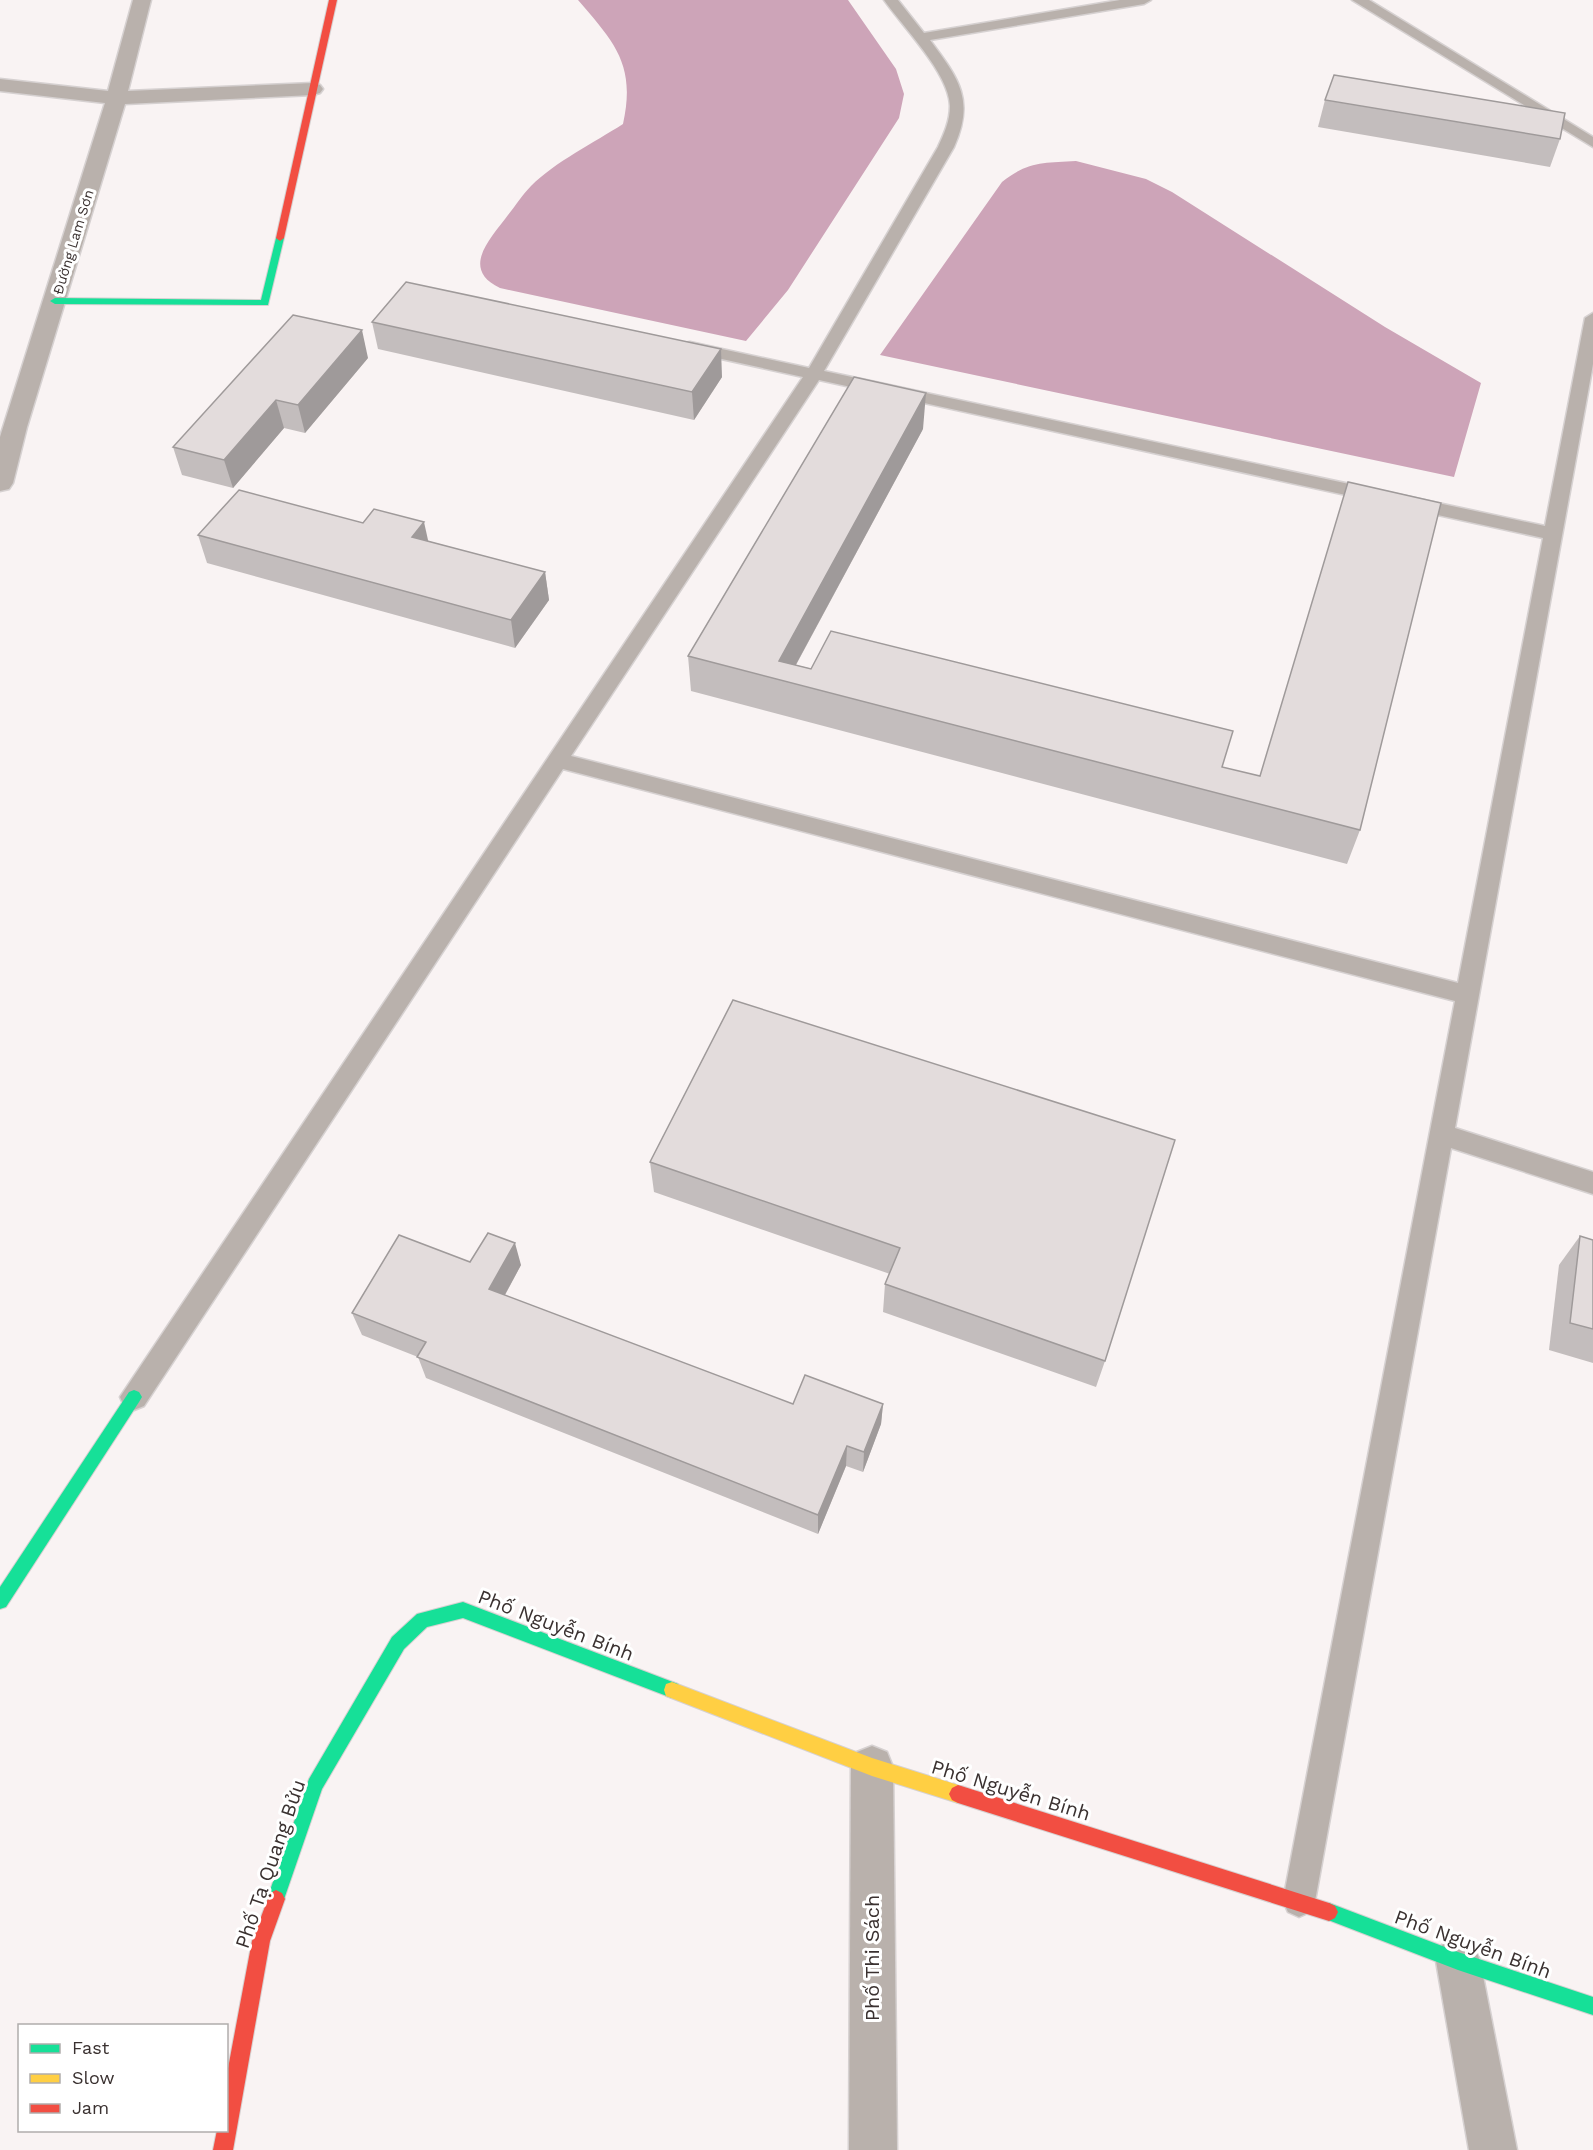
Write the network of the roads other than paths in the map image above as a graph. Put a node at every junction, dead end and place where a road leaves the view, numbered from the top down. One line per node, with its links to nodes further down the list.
1 (142, 0): 9 (street, Đường Lam Sơn)
2 (333, 0): 8 (street)
3 (891, 0): 6 (lane)
4 (1143, 0): 6 (lane)
5 (1359, 0): 10 (lane)
6 (919, 38): 14 (lane)
7 (0, 85): 9 (street)
8 (313, 89): 9 (street); 11 (street)
9 (117, 98): 11 (street, Đường Lam Sơn)
10 (1593, 143)
11 (55, 300): 15 (street, Đường Lam Sơn)
12 (1593, 318): 16 (lane)
13 (678, 344): 14 (lane)
14 (814, 375): 16 (lane); 17 (lane)
15 (0, 483)
16 (1552, 534): 18 (lane)
17 (558, 760): 18 (lane); 21 (lane)
18 (1468, 995): 19 (lane)
19 (1441, 1134): 20 (lane); 25 (lane)
20 (1593, 1183)
21 (134, 1397): 22 (street)
22 (0, 1601)
23 (423, 1620): 24 (street, Phố Nguyễn Bính); 28 (street, Phố Tạ Quang Bửu)
24 (872, 1767): 25 (street, Phố Nguyễn Bính); 31 (street, Phố Thi Sách)
25 (1299, 1901): 26 (street, Phố Nguyễn Bính)
26 (1458, 1960): 27 (street, Phố Nguyễn Bính); 32 (street)
27 (1593, 2006)
28 (228, 2122)
29 (226, 2132): 30 (street, Phố Tạ Quang Bửu)
30 (223, 2150)
31 (873, 2150)
32 (1493, 2150)

